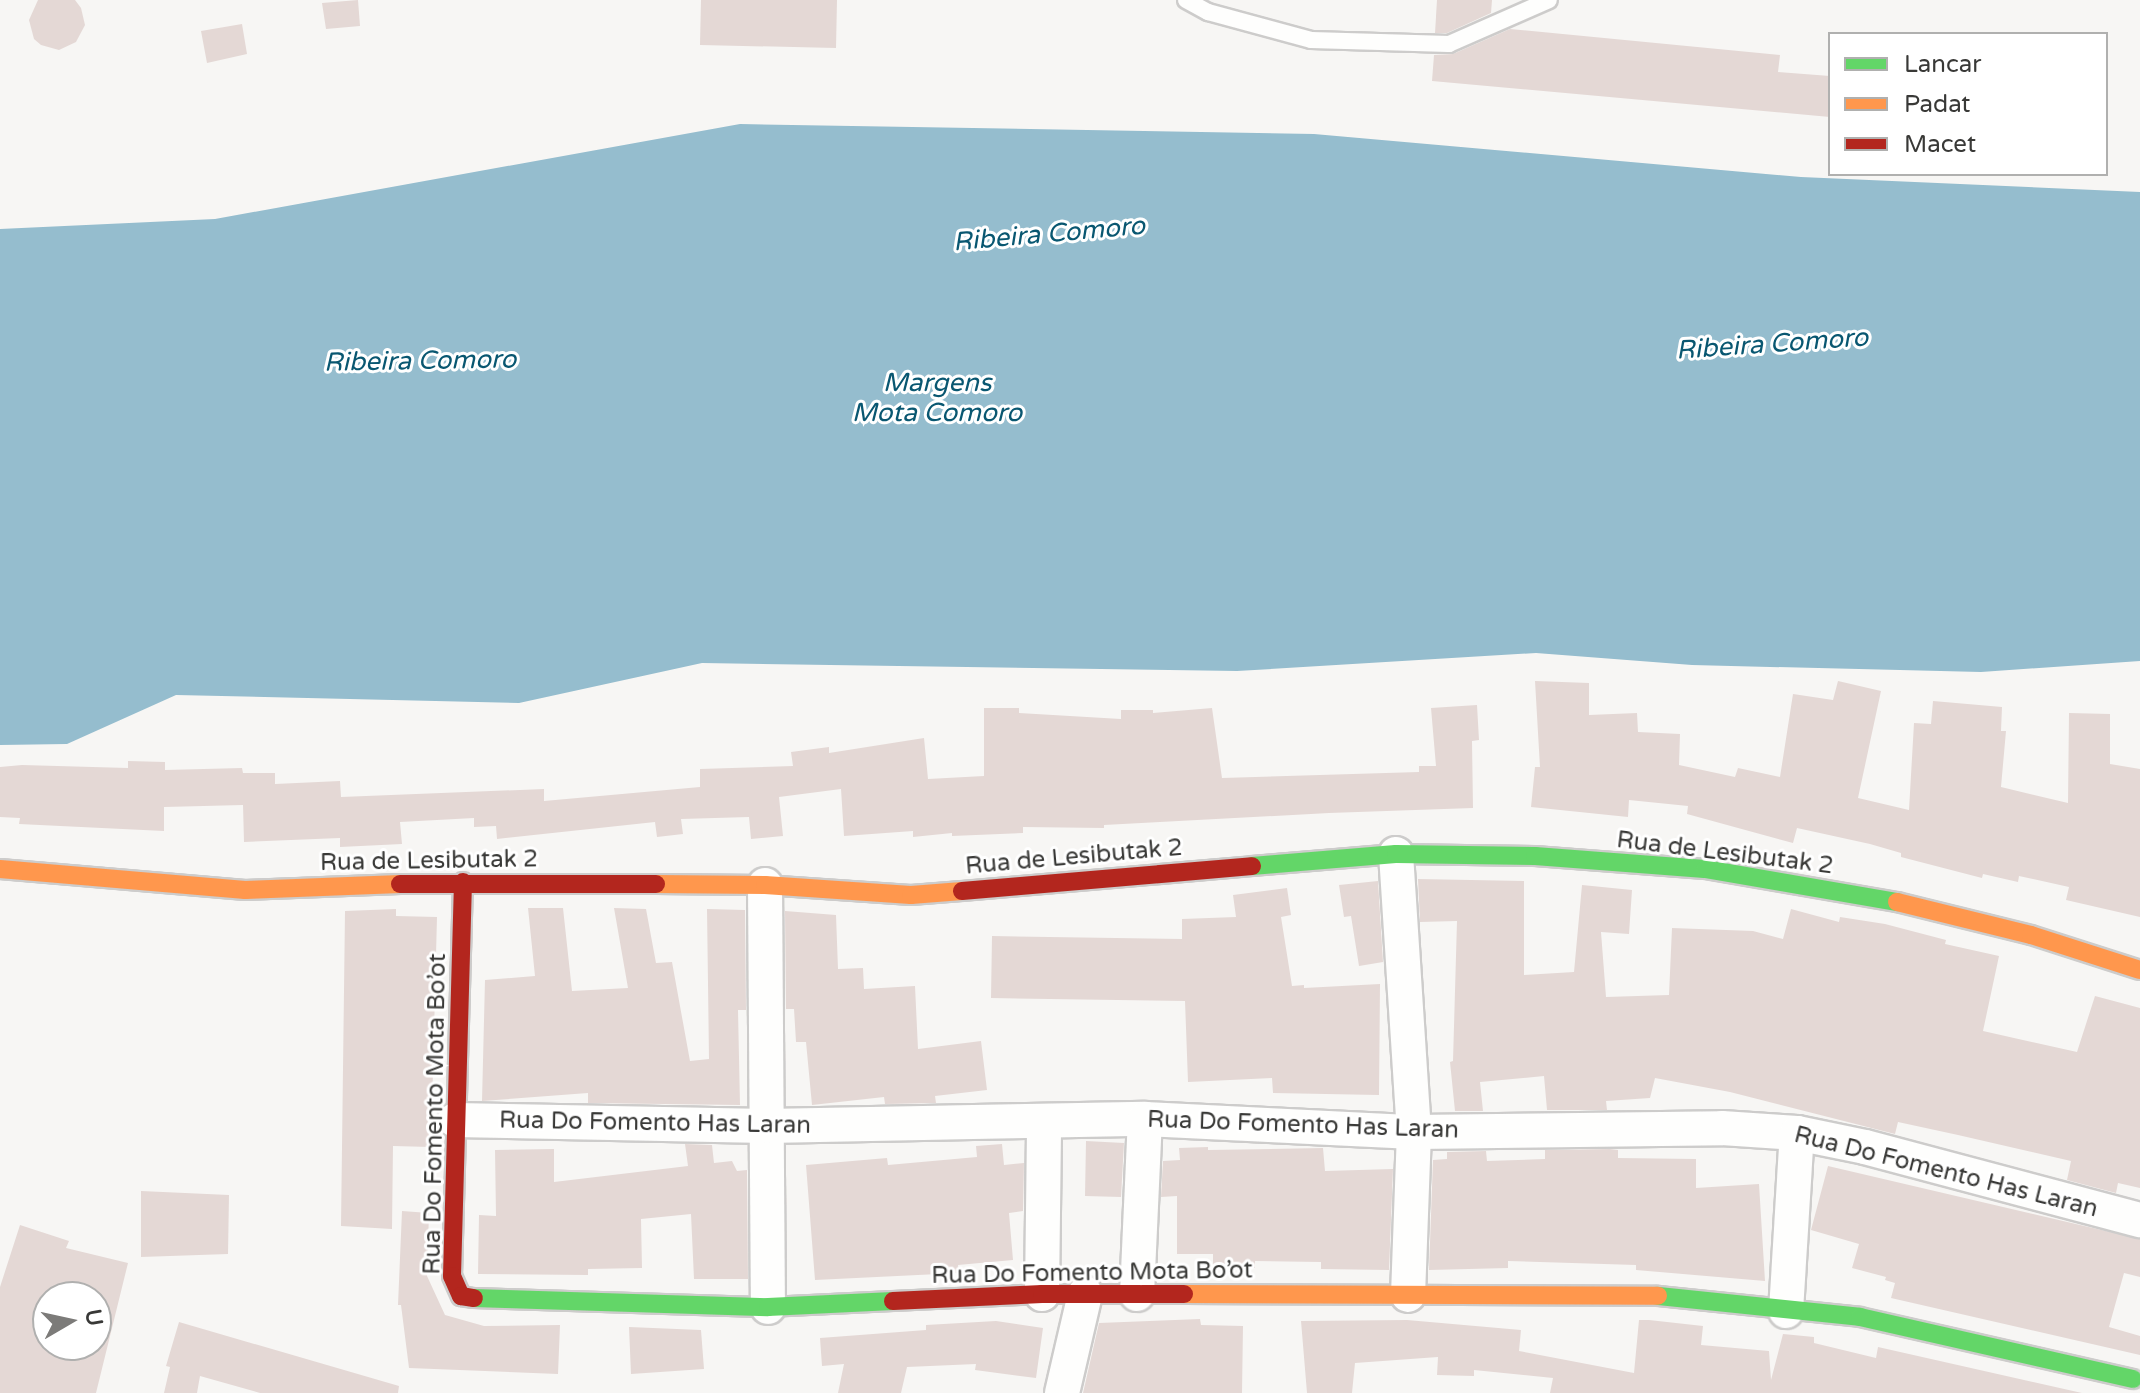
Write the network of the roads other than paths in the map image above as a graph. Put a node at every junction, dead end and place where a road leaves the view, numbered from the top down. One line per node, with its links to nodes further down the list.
1 (1186, 0): 2 (lane)
2 (1549, 0)
3 (1396, 854): 6 (main road, Rua de Lesibutak 2); 7 (main road, Rua de Lesibutak 2); 12 (street)
4 (0, 869): 5 (main road, Rua de Lesibutak 2)
5 (463, 882): 6 (main road, Rua de Lesibutak 2); 9 (main road, Rua Do Fomento Mota Bo’ot)
6 (765, 885): 11 (street)
7 (2140, 970)
8 (1145, 1119): 10 (street, Rua Do Fomento Has Laran); 12 (street, Rua Do Fomento Has Laran); 17 (street)
9 (455, 1120): 11 (street, Rua Do Fomento Has Laran); 19 (main road, Rua Do Fomento Mota Bo’ot)
10 (1044, 1124): 11 (street, Rua Do Fomento Has Laran); 15 (street)
11 (767, 1126): 19 (street)
12 (1414, 1132): 13 (street, Rua Do Fomento Has Laran); 18 (street)
13 (1797, 1133): 14 (street, Rua Do Fomento Has Laran); 20 (street)
14 (2140, 1220)
15 (1042, 1294): 16 (main road, Rua Do Fomento Mota Bo’ot); 19 (main road, Rua Do Fomento Mota Bo’ot)
16 (1085, 1294): 17 (main road, Rua Do Fomento Mota Bo’ot); 22 (street)
17 (1137, 1294): 18 (main road, Rua Do Fomento Mota Bo’ot)
18 (1408, 1295): 20 (main road, Rua Do Fomento Mota Bo’ot)
19 (768, 1307)
20 (1786, 1311): 21 (main road, Rua Do Fomento Mota Bo’ot)
21 (2133, 1379)
22 (1062, 1393)

